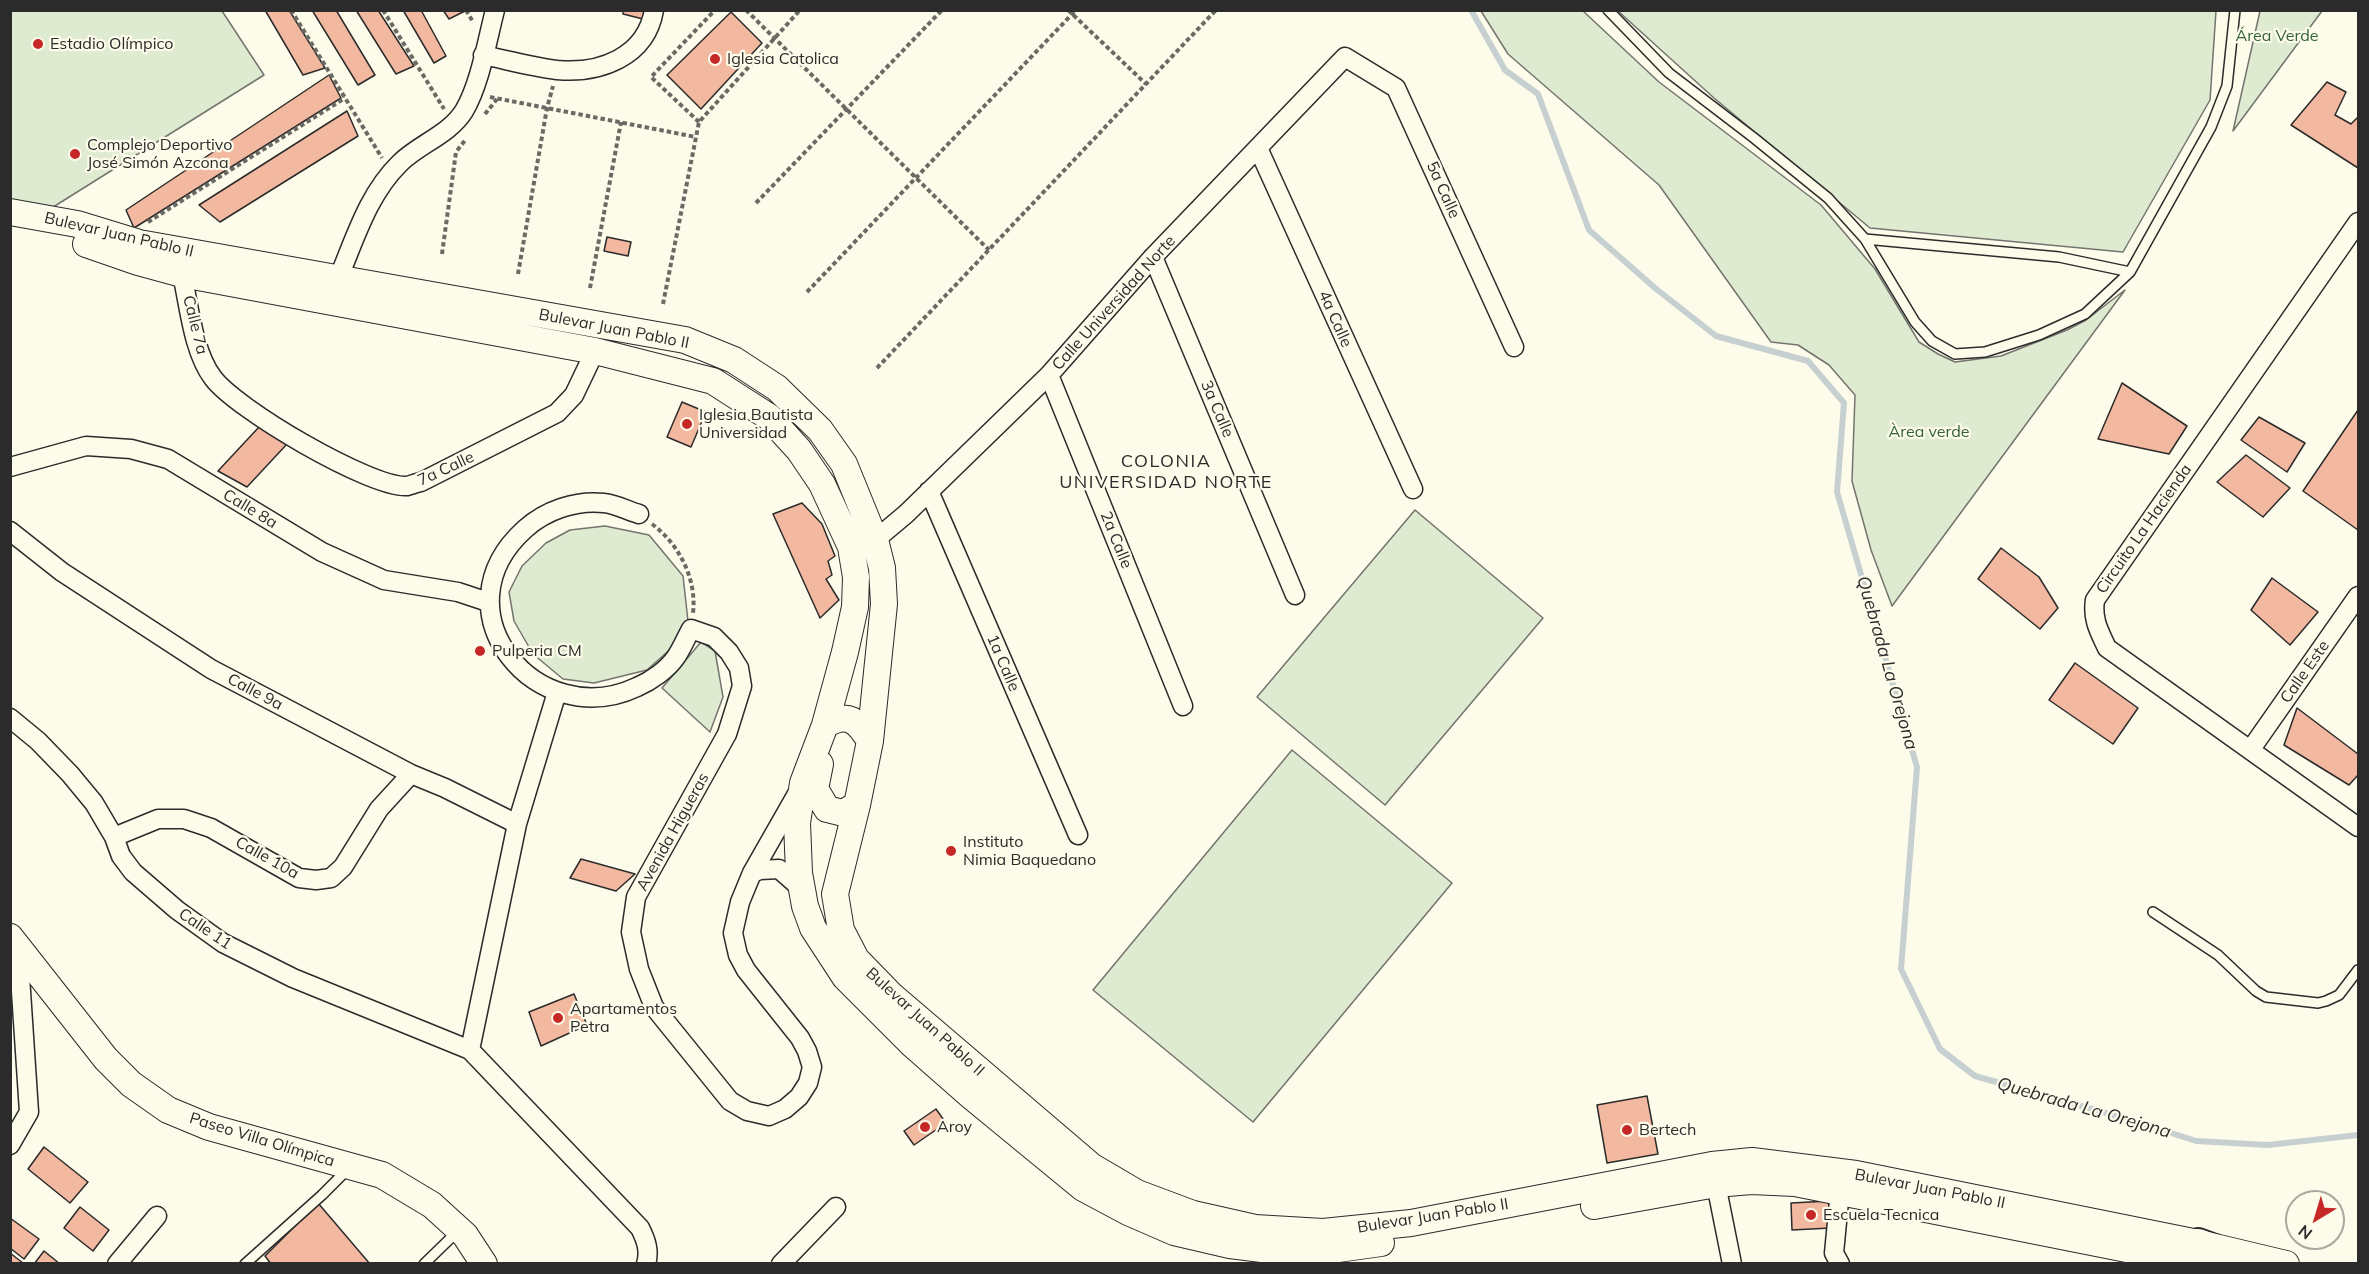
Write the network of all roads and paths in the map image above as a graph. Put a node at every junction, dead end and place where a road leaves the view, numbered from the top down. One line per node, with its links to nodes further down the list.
1 (291, 10): 18 (path)
2 (383, 10): 25 (path)
3 (495, 10): 14 (street)
4 (654, 10): 14 (street)
5 (716, 10): 24 (path)
6 (746, 10): 13 (path)
7 (800, 10): 13 (path)
8 (942, 10): 21 (path)
9 (1216, 10): 16 (path)
10 (1608, 10): 36 (lane)
11 (2235, 10): 40 (lane)
12 (1072, 12): 16 (path); 30 (path)
13 (775, 38): 21 (path); 24 (path)
14 (483, 55): 17 (street)
15 (1345, 57): 28 (street, Calle Universidad Norte); 47 (street, 5a Calle)
16 (1146, 84): 37 (path)
17 (472, 93): 19 (path); 25 (street)
18 (345, 98): 29 (path); 35 (path)
19 (497, 99): 20 (path); 22 (path)
20 (547, 108): 23 (path); 42 (path)
21 (846, 109): 30 (path); 31 (path)
22 (484, 117)
23 (621, 122): 27 (path); 44 (path)
24 (699, 122): 27 (path)
25 (453, 123): 29 (street)
26 (470, 135): 38 (path)
27 (696, 137): 46 (path)
28 (1258, 148): 39 (street, Calle Universidad Norte); 53 (street, 4a Calle)
29 (391, 172): 43 (street)
30 (916, 178): 37 (path); 45 (path)
31 (756, 203)
32 (10, 212): 35 (main road, Bulevar Juan Pablo II)
33 (2358, 222): 67 (street, Circuito La Hacienda)
34 (10, 229): 41 (main road, Bulevar Juan Pablo II)
35 (122, 238): 43 (main road, Bulevar Juan Pablo II)
36 (1865, 239): 40 (lane); 40 (lane)
37 (989, 250): 49 (path)
38 (442, 254)
39 (1153, 257): 50 (street, Calle Universidad Norte); 58 (street, 3a Calle)
40 (2130, 272)
41 (182, 274): 48 (main road, Bulevar Juan Pablo II); 51 (street, Calle 7a)
42 (518, 274)
43 (338, 279): 57 (main road, Bulevar Juan Pablo II)
44 (590, 288)
45 (807, 292)
46 (663, 304)
47 (1514, 347)
48 (595, 351): 51 (street, 7a Calle); 65 (main road, Bulevar Juan Pablo II)
49 (877, 368)
50 (1049, 375): 54 (street, Calle Universidad Norte); 63 (street, 2a Calle)
51 (236, 401)
52 (10, 467): 60 (street, Calle 8a)
53 (1413, 489)
54 (929, 490): 57 (street, Calle Universidad Norte); 73 (street, 1a Calle)
55 (639, 514): 60 (street); 61 (path)
56 (10, 531): 68 (street, Calle 9a)
57 (875, 540): 66 (main road, Bulevar Juan Pablo II)
58 (1295, 595)
59 (2358, 596): 67 (street, Calle Este)
60 (488, 602): 62 (street)
61 (691, 629): 62 (street); 75 (street, Avenida Higueras)
62 (557, 692): 71 (street)
63 (1183, 706)
64 (10, 718): 74 (street, Calle 11)
65 (821, 735): 66 (main road); 69 (main road, Bulevar Juan Pablo II); 70 (main road)
66 (870, 741): 70 (main road, Bulevar Juan Pablo II)
67 (2251, 749): 72 (street, Circuito La Hacienda)
68 (411, 774): 71 (street, Calle 9a); 74 (street, Calle 10a)
69 (803, 783): 75 (street, Avenida Higueras); 76 (main road, Bulevar Juan Pablo II)
70 (857, 805): 88 (main road, Bulevar Juan Pablo II)
71 (517, 824): 80 (street)
72 (2358, 827)
73 (1078, 835)
74 (114, 837): 80 (street, Calle 11)
75 (752, 873): 76 (street)
76 (803, 890): 83 (main road, Bulevar Juan Pablo II)
77 (2153, 912): 79 (lane)
78 (14, 941): 81 (street); 82 (main road, Paseo Villa Olímpica)
79 (2358, 970)
80 (470, 1050): 93 (street)
81 (10, 1145)
82 (351, 1166): 87 (main road, Paseo Villa Olímpica); 90 (lane)
83 (1716, 1184): 84 (main road, Bulevar Juan Pablo II); 95 (street)
84 (1840, 1191): 88 (main road, Bulevar Juan Pablo II); 96 (street)
85 (836, 1207): 94 (street)
86 (157, 1216): 89 (street)
87 (460, 1230): 91 (lane); 92 (main road, Paseo Villa Olímpica)
88 (2200, 1258): 97 (main road, Bulevar Juan Pablo II); 98 (main road, Bulevar Juan Pablo II)
89 (117, 1263)
90 (245, 1263)
91 (424, 1263)
92 (483, 1263)
93 (646, 1263)
94 (781, 1263)
95 (1732, 1263)
96 (1840, 1263)
97 (2255, 1263)
98 (2286, 1263)

